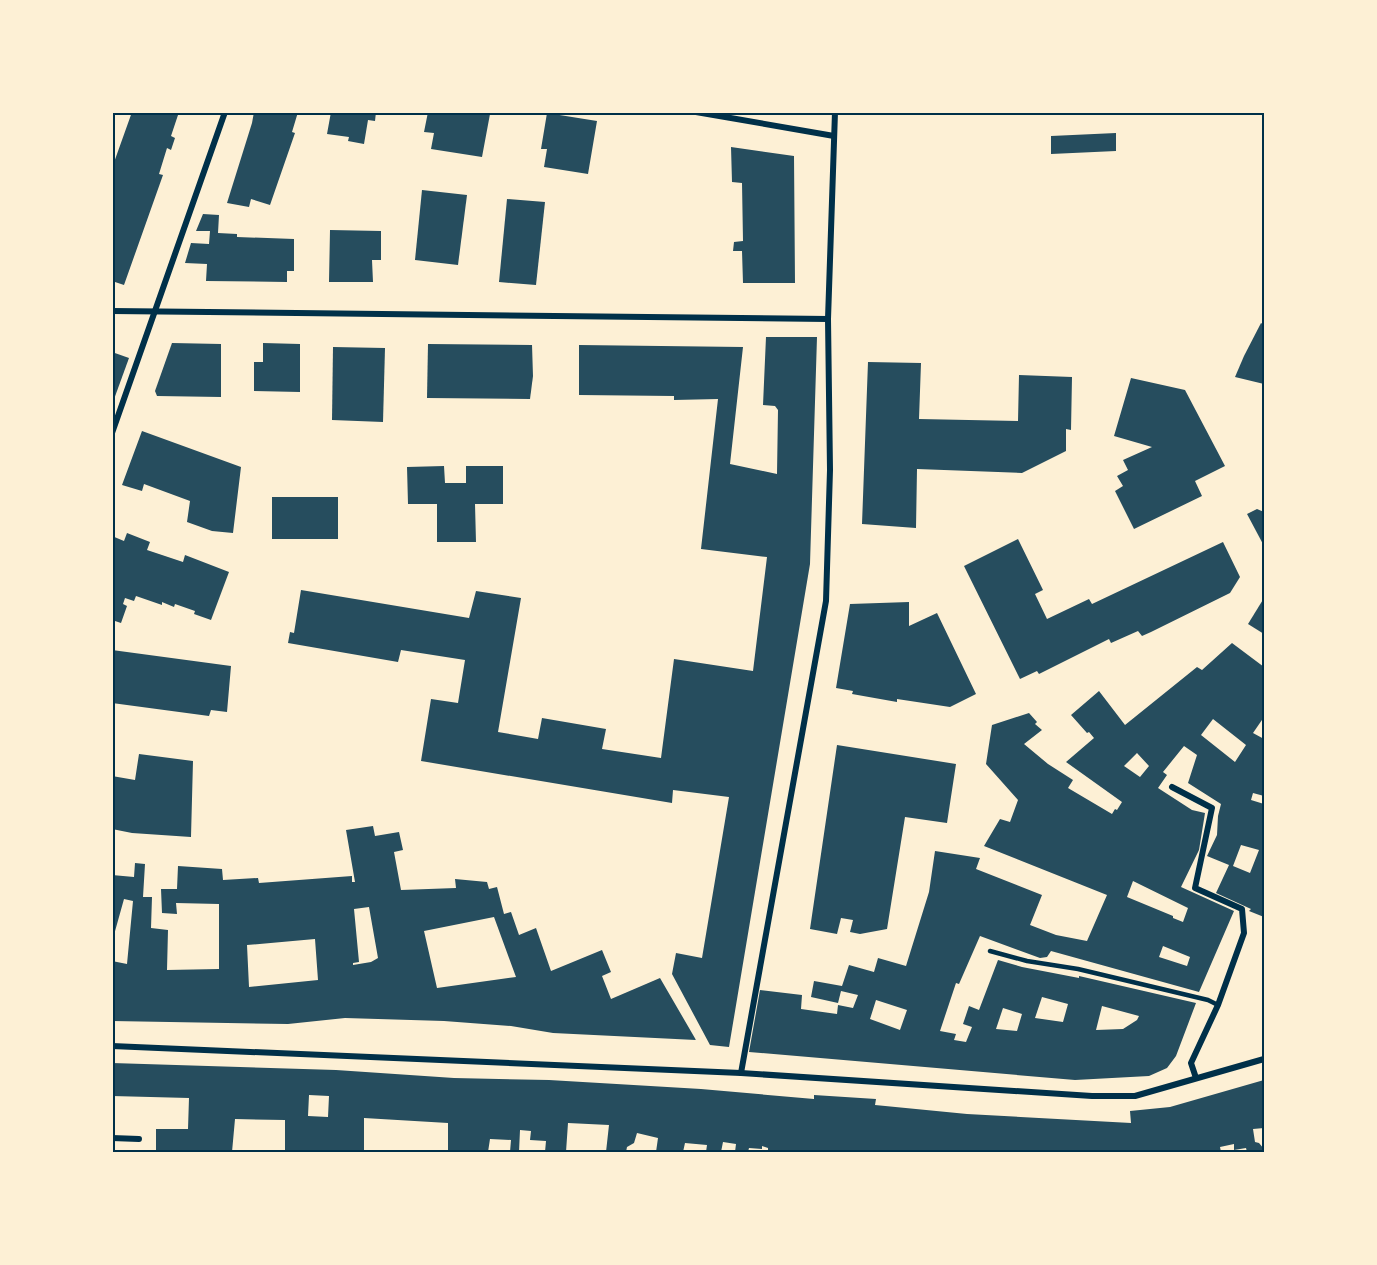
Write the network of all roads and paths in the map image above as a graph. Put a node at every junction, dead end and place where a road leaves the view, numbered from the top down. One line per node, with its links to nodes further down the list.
1 (225, 112): 6 (street)
2 (696, 112): 4 (street)
3 (835, 112): 4 (street)
4 (834, 136): 7 (street)
5 (112, 311): 6 (street)
6 (156, 311): 7 (street); 8 (street)
7 (828, 319): 14 (street)
8 (112, 433)
9 (1172, 787): 11 (street)
10 (990, 951): 11 (lane)
11 (1218, 1005): 15 (street)
12 (112, 1046): 14 (street)
13 (1264, 1059): 15 (street)
14 (741, 1072): 15 (street)
15 (1196, 1078)
16 (112, 1138): 17 (street)
17 (139, 1139)

